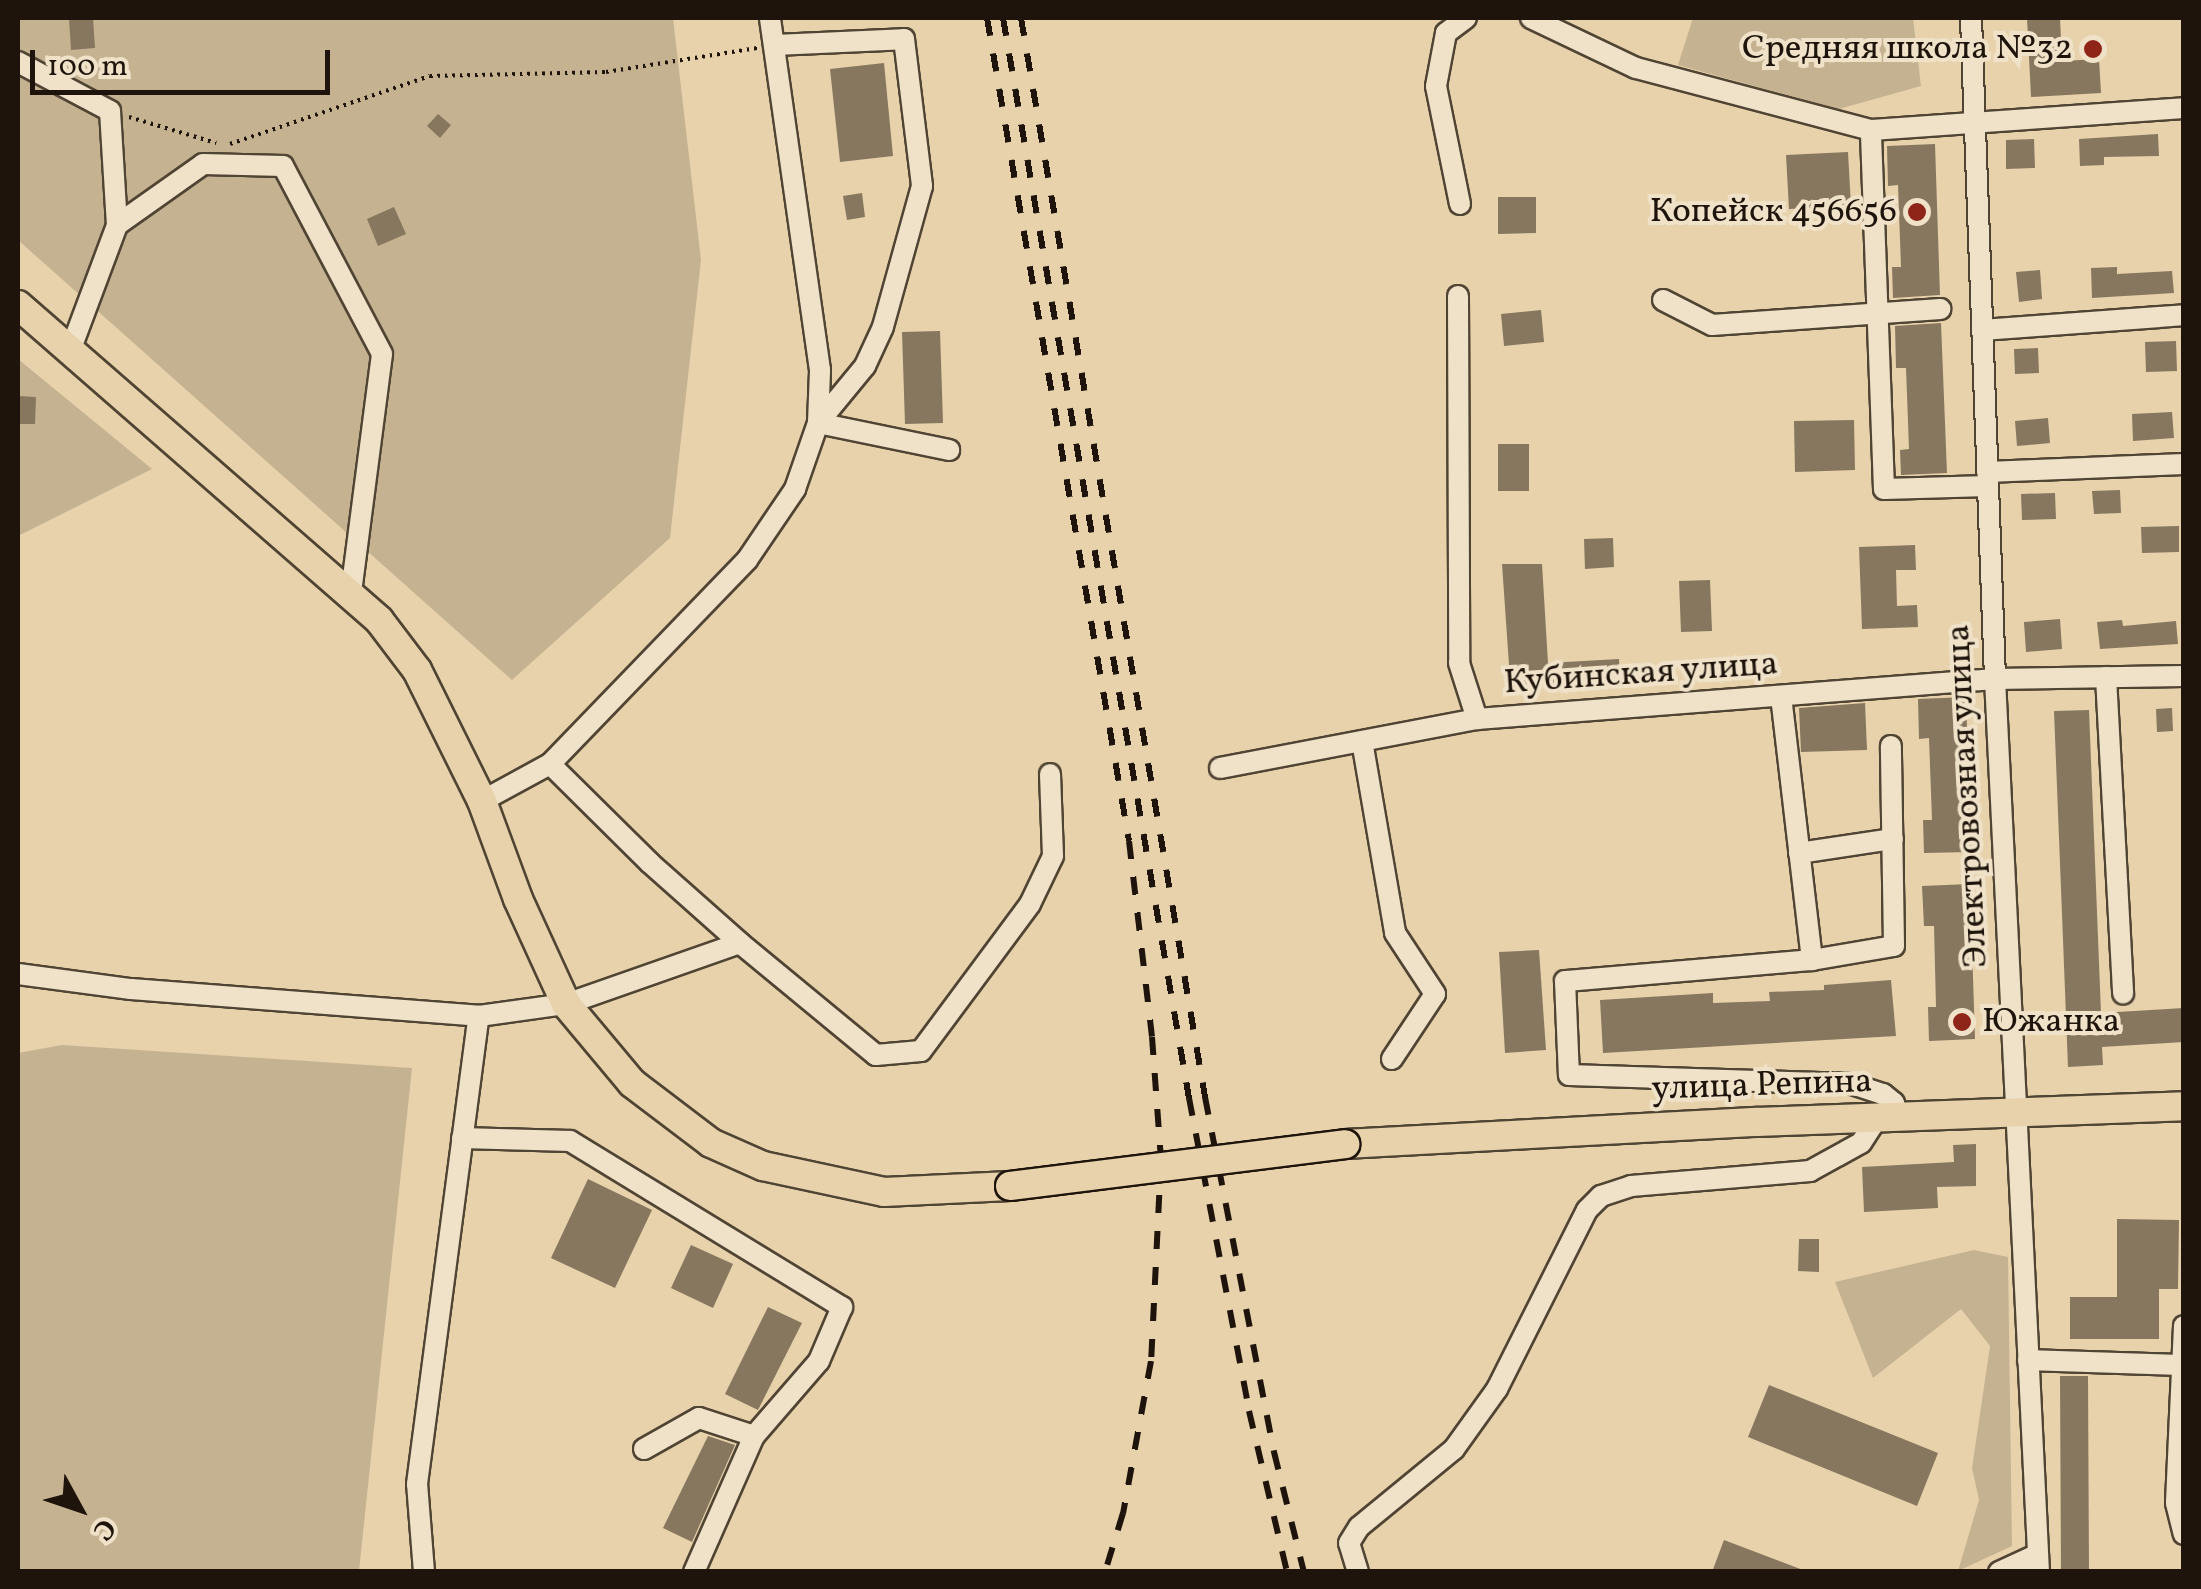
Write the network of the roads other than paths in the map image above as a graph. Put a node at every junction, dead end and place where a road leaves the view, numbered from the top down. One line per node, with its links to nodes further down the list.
1 (770, 18): 5 (street)
2 (1466, 18): 10 (street)
3 (1531, 18): 9 (street)
4 (1971, 18): 8 (street, Электровозная улица)
5 (774, 46): 20 (street); 20 (street)
6 (18, 62): 11 (street)
7 (2184, 108): 8 (street)
8 (1974, 120): 9 (street); 18 (street, Электровозная улица)
9 (1871, 130): 16 (street)
10 (1460, 204)
11 (117, 225): 19 (street); 24 (street)
12 (1458, 296): 29 (street, Кубинская улица)
13 (1663, 300): 16 (street)
14 (18, 305): 19 (main road, улица Репина)
15 (1940, 309): 16 (street)
16 (1878, 314): 23 (street)
17 (2184, 315): 18 (street)
18 (1982, 330): 23 (street, Электровозная улица)
19 (70, 351): 24 (main road, улица Репина)
20 (818, 423): 21 (street); 32 (street)
21 (949, 450)
22 (2184, 464): 23 (street)
23 (1988, 479): 27 (street, Электровозная улица)
24 (351, 594): 35 (main road, улица Репина)
25 (2184, 676): 26 (street, Кубинская улица)
26 (2106, 677): 27 (street, Кубинская улица); 41 (street)
27 (1995, 679): 28 (street, Кубинская улица); 46 (street, Электровозная улица)
28 (1781, 696): 29 (street, Кубинская улица); 37 (street)
29 (1477, 719): 30 (street)
30 (1362, 741): 33 (street); 44 (street)
31 (1892, 746): 36 (street)
32 (550, 764): 35 (street); 38 (street)
33 (1220, 768)
34 (1050, 774): 38 (street)
35 (482, 801): 42 (main road, улица Репина)
36 (1893, 840): 37 (street); 39 (street)
37 (1799, 853): 39 (street)
38 (740, 943): 42 (street)
39 (1812, 960): 47 (street)
40 (18, 974): 43 (street)
41 (2123, 994)
42 (566, 1004): 43 (street); 47 (main road, улица Репина, bridge)
43 (479, 1016): 48 (street)
44 (1392, 1058)
45 (2184, 1106): 46 (main road, улица Репина)
46 (2016, 1114): 47 (main road, улица Репина); 50 (street, Электровозная улица)
47 (1888, 1118): 58 (street)
48 (462, 1138): 52 (street); 56 (street)
49 (2184, 1326): 51 (street)
50 (2028, 1360): 51 (street); 55 (street, Электровозная улица)
51 (2179, 1365): 54 (street)
52 (754, 1436): 53 (street); 57 (street)
53 (644, 1449)
54 (2184, 1534)
55 (2039, 1563): 59 (street)
56 (424, 1572)
57 (694, 1572)
58 (1358, 1572)
59 (1999, 1572)

